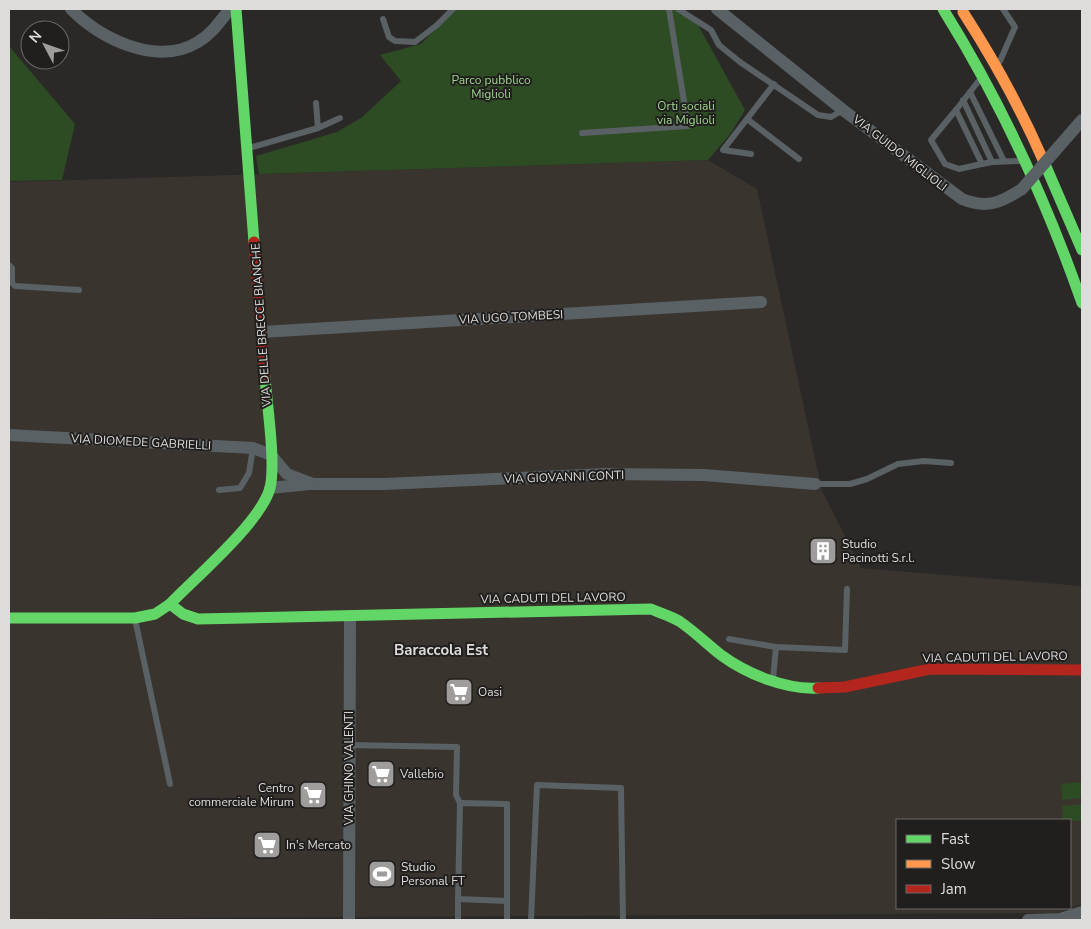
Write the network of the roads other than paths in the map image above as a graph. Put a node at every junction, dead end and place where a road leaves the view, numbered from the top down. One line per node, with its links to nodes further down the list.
1 (71, 9): 2 (street)
2 (230, 9)
3 (236, 9): 25 (main road, VIA DELLE BRECCE BIANCHE)
4 (452, 9): 11 (lane)
5 (669, 9): 24 (lane)
6 (678, 9): 14 (lane)
7 (717, 9): 18 (street, VIA GUIDO MIGLIOLI)
8 (943, 9): 13 (main road)
9 (961, 9): 12 (main road)
10 (1003, 9): 12 (lane)
11 (383, 19)
12 (997, 66): 32 (main road)
13 (983, 75): 15 (lane); 28 (main road)
14 (774, 84): 18 (lane); 21 (lane)
15 (970, 92): 16 (lane); 29 (lane)
16 (963, 100): 19 (lane); 30 (lane)
17 (316, 103): 23 (lane)
18 (843, 110): 22 (street, VIA GUIDO MIGLIOLI, bridge)
19 (956, 110): 31 (lane); 31 (lane)
20 (340, 118): 23 (lane)
21 (747, 119): 26 (lane); 27 (lane)
22 (1082, 120)
23 (318, 128): 25 (lane)
24 (582, 133)
25 (247, 148): 37 (main road, VIA DELLE BRECCE BIANCHE)
26 (751, 154)
27 (799, 159)
28 (1024, 160): 29 (lane); 36 (main road)
29 (1004, 161): 30 (lane)
30 (992, 162): 31 (lane)
31 (982, 164)
32 (1082, 250)
33 (9, 265): 34 (lane)
34 (78, 290)
35 (760, 302): 37 (street, VIA UGO TOMBESI)
36 (1082, 303)
37 (262, 332): 40 (main road, VIA DELLE BRECCE BIANCHE)
38 (9, 435): 39 (street, VIA DIOMEDE GABRIELLI)
39 (253, 448): 40 (street, VIA DIOMEDE GABRIELLI); 45 (lane)
40 (271, 455): 42 (street, VIA GIOVANNI CONTI); 44 (main road, VIA DELLE BRECCE BIANCHE)
41 (951, 462): 43 (lane)
42 (313, 484): 43 (street, VIA GIOVANNI CONTI); 44 (street, VIA GIOVANNI CONTI)
43 (815, 484)
44 (270, 488): 47 (main road, VIA DELLE BRECCE BIANCHE)
45 (219, 490)
46 (848, 589): 52 (lane)
47 (170, 604): 48 (main road, VIA CADUTI DEL LAVORO); 50 (main road)
48 (350, 616): 54 (main road, VIA CADUTI DEL LAVORO); 55 (street, VIA GHINO VALENTI)
49 (9, 618): 50 (main road)
50 (135, 618): 56 (lane)
51 (729, 639): 52 (lane)
52 (776, 647): 54 (lane)
53 (1082, 670): 54 (main road, VIA CADUTI DEL LAVORO)
54 (773, 681)
55 (349, 745): 57 (lane); 61 (street, VIA GHINO VALENTI)
56 (170, 784)
57 (460, 803): 58 (lane); 59 (lane)
58 (458, 899): 59 (lane); 62 (lane)
59 (507, 901): 63 (lane)
60 (1082, 912): 66 (street)
61 (349, 920)
62 (458, 920)
63 (507, 920)
64 (531, 920): 65 (lane)
65 (623, 920)
66 (1028, 920)

